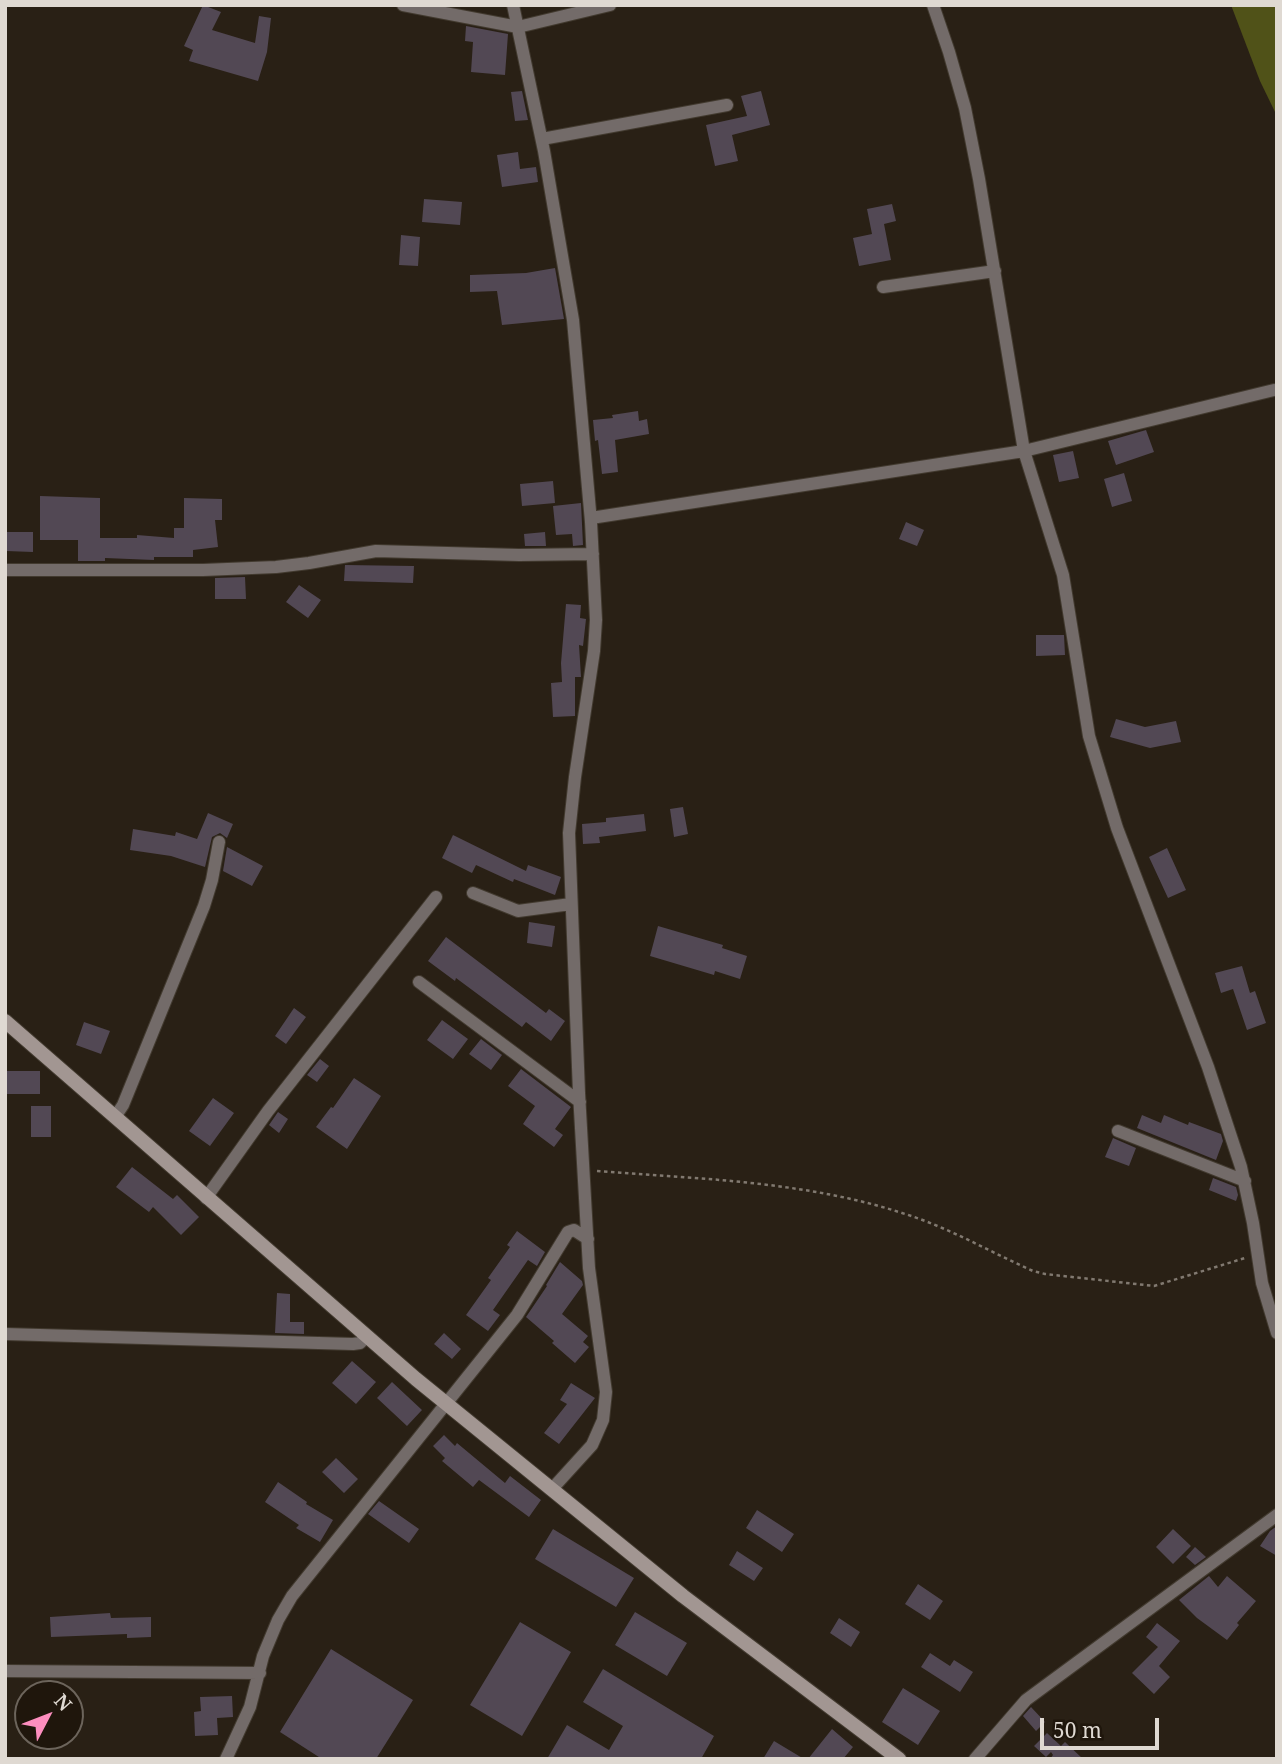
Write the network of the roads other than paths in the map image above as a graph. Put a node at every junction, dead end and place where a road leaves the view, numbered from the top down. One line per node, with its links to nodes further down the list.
1 (403, 5): 5 (street)
2 (513, 5): 5 (street)
3 (610, 5): 5 (street)
4 (933, 5): 8 (street)
5 (518, 27): 7 (street)
6 (727, 106): 7 (street)
7 (541, 139): 12 (street)
8 (995, 271): 9 (street); 11 (street)
9 (883, 288)
10 (1274, 390): 11 (street)
11 (1024, 452): 12 (street); 24 (street)
12 (591, 518): 13 (street)
13 (593, 554): 14 (street); 18 (street)
14 (5, 570)
15 (219, 842): 22 (street)
16 (473, 893): 18 (street)
17 (436, 897): 25 (street)
18 (571, 904): 21 (street)
19 (419, 982): 21 (street)
20 (5, 1021): 22 (street)
21 (580, 1102): 26 (street)
22 (115, 1117): 25 (street)
23 (1118, 1131): 24 (street)
24 (1245, 1181): 27 (street)
25 (206, 1198): 29 (street)
26 (587, 1239): 30 (street); 31 (street)
27 (1277, 1333)
28 (5, 1334): 29 (street)
29 (366, 1337): 30 (street)
30 (446, 1404): 31 (street); 34 (street)
31 (552, 1489): 36 (street)
32 (1277, 1515): 37 (street)
33 (5, 1671): 34 (street)
34 (260, 1673): 35 (street)
35 (226, 1759)
36 (899, 1759)
37 (975, 1759)

